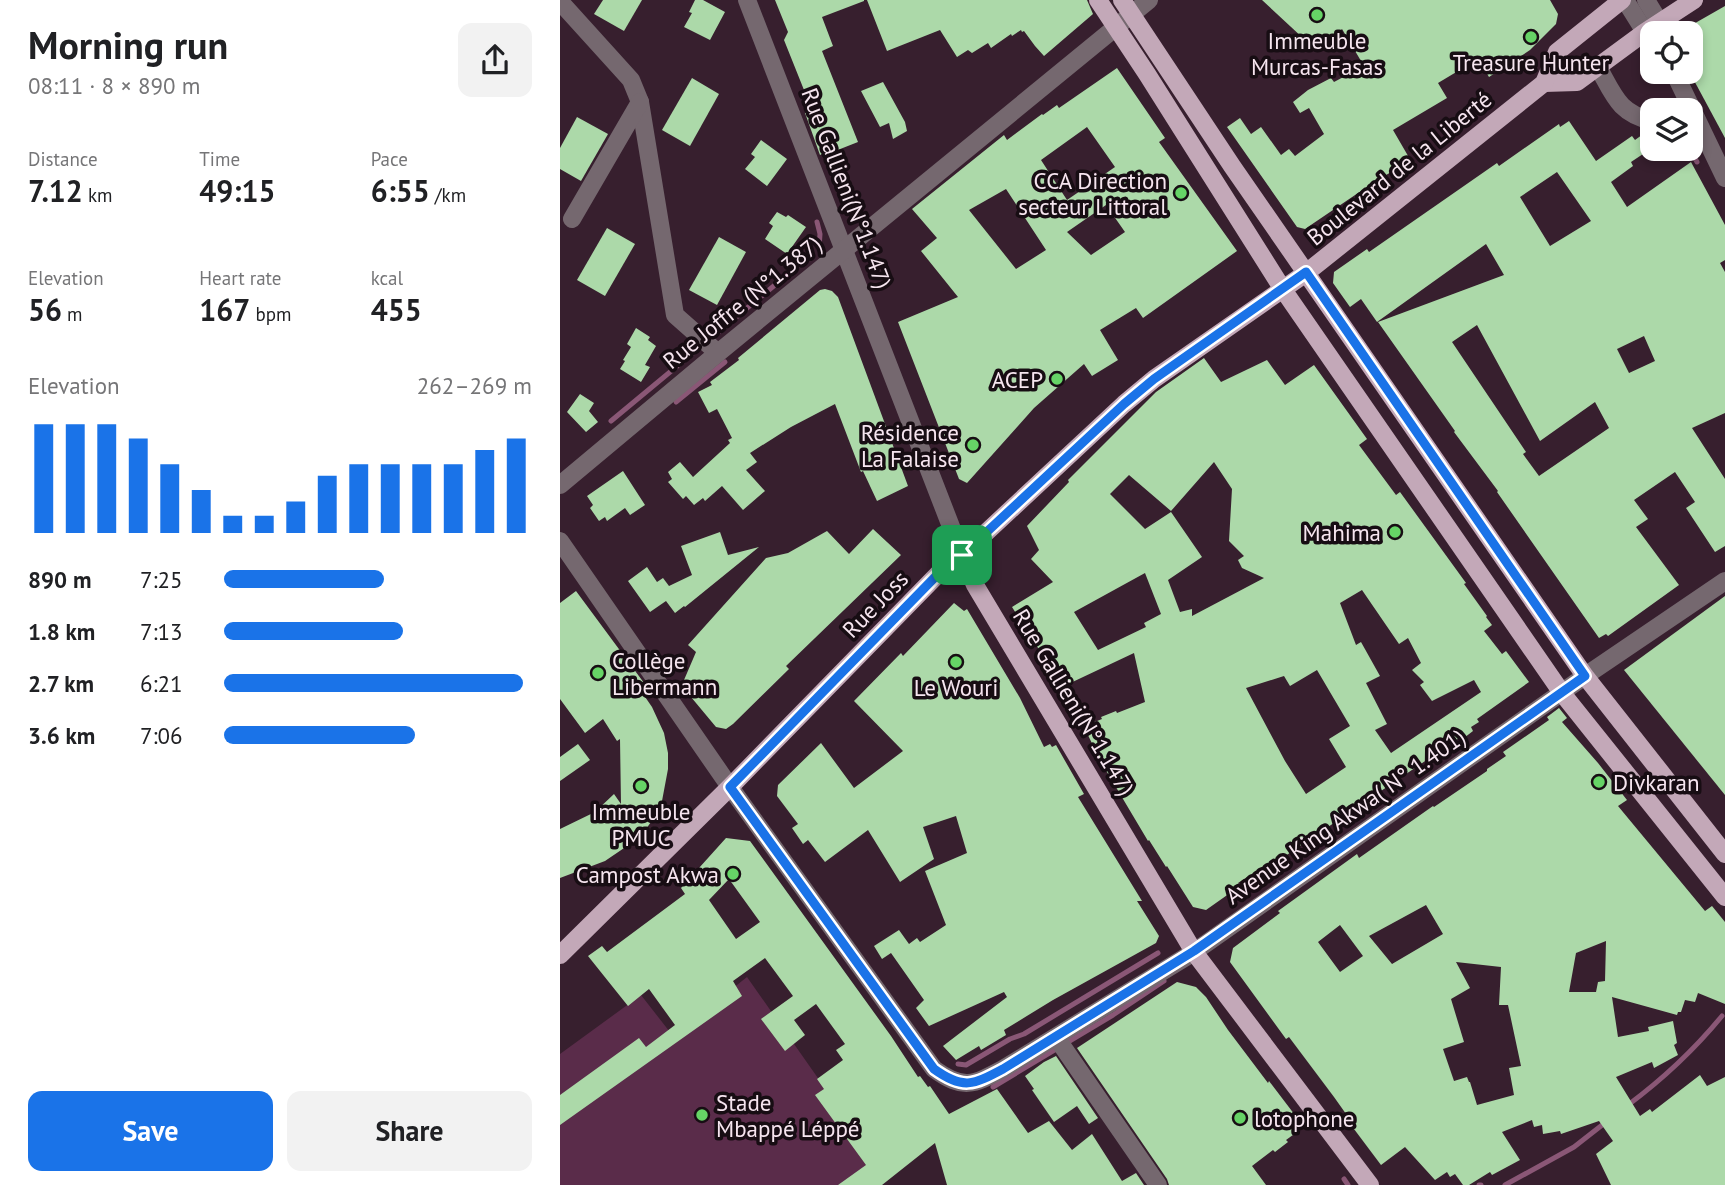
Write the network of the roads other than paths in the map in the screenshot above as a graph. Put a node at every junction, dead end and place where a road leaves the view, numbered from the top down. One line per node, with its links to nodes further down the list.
1 (747, 0): 21 (street, Rue Gallieni(N°1.147))
2 (1097, 0): 12 (main road)
3 (1149, 0): 8 (street, Rue Joffre (N°1.387))
4 (1623, 0): 9 (street); 15 (main road, Boulevard de la Liberté)
5 (1646, 0): 10 (street)
6 (1694, 0): 11 (main road)
7 (565, 6): 16 (street)
8 (1127, 7): 12 (street, Rue Joffre (N°1.387)); 22 (main road)
9 (1643, 21)
10 (1651, 21)
11 (1668, 21)
12 (1116, 27): 21 (street, Rue Joffre (N°1.387)); 23 (main road)
13 (1640, 40): 14 (main road)
14 (1598, 66): 15 (main road); 17 (street)
15 (1544, 83): 22 (main road, Boulevard de la Liberté)
16 (640, 102): 20 (street); 24 (street)
17 (1640, 118)
18 (1703, 140): 19 (street)
19 (1725, 178)
20 (572, 219)
21 (845, 249): 24 (street, Rue Joffre (N°1.387)); 27 (street, Rue Gallieni(N°1.147))
22 (1306, 272): 23 (main road, Boulevard de la Liberté); 29 (main road)
23 (1282, 288): 27 (main road, Rue Joss); 30 (main road)
24 (718, 354): 25 (street, Rue Joffre (N°1.387))
25 (561, 484)
26 (560, 541): 31 (street)
27 (962, 555): 31 (main road, Rue Joss); 34 (main road, Rue Gallieni(N°1.147))
28 (1725, 581): 29 (street, Avenue King Akwa( N° 1.401))
29 (1585, 676): 30 (street, Avenue King Akwa( N° 1.401)); 32 (main road)
30 (1562, 693): 33 (main road); 34 (street, Avenue King Akwa( N° 1.401))
31 (730, 787): 35 (main road, Rue Joss); 36 (street, Avenue King Akwa( N° 1.401))
32 (1725, 854)
33 (1725, 897)
34 (1194, 951): 36 (street, Avenue King Akwa( N° 1.401)); 38 (main road, Rue Gallieni(N°1.147))
35 (560, 955)
36 (1056, 1037): 37 (street)
37 (1158, 1185)
38 (1370, 1185)

